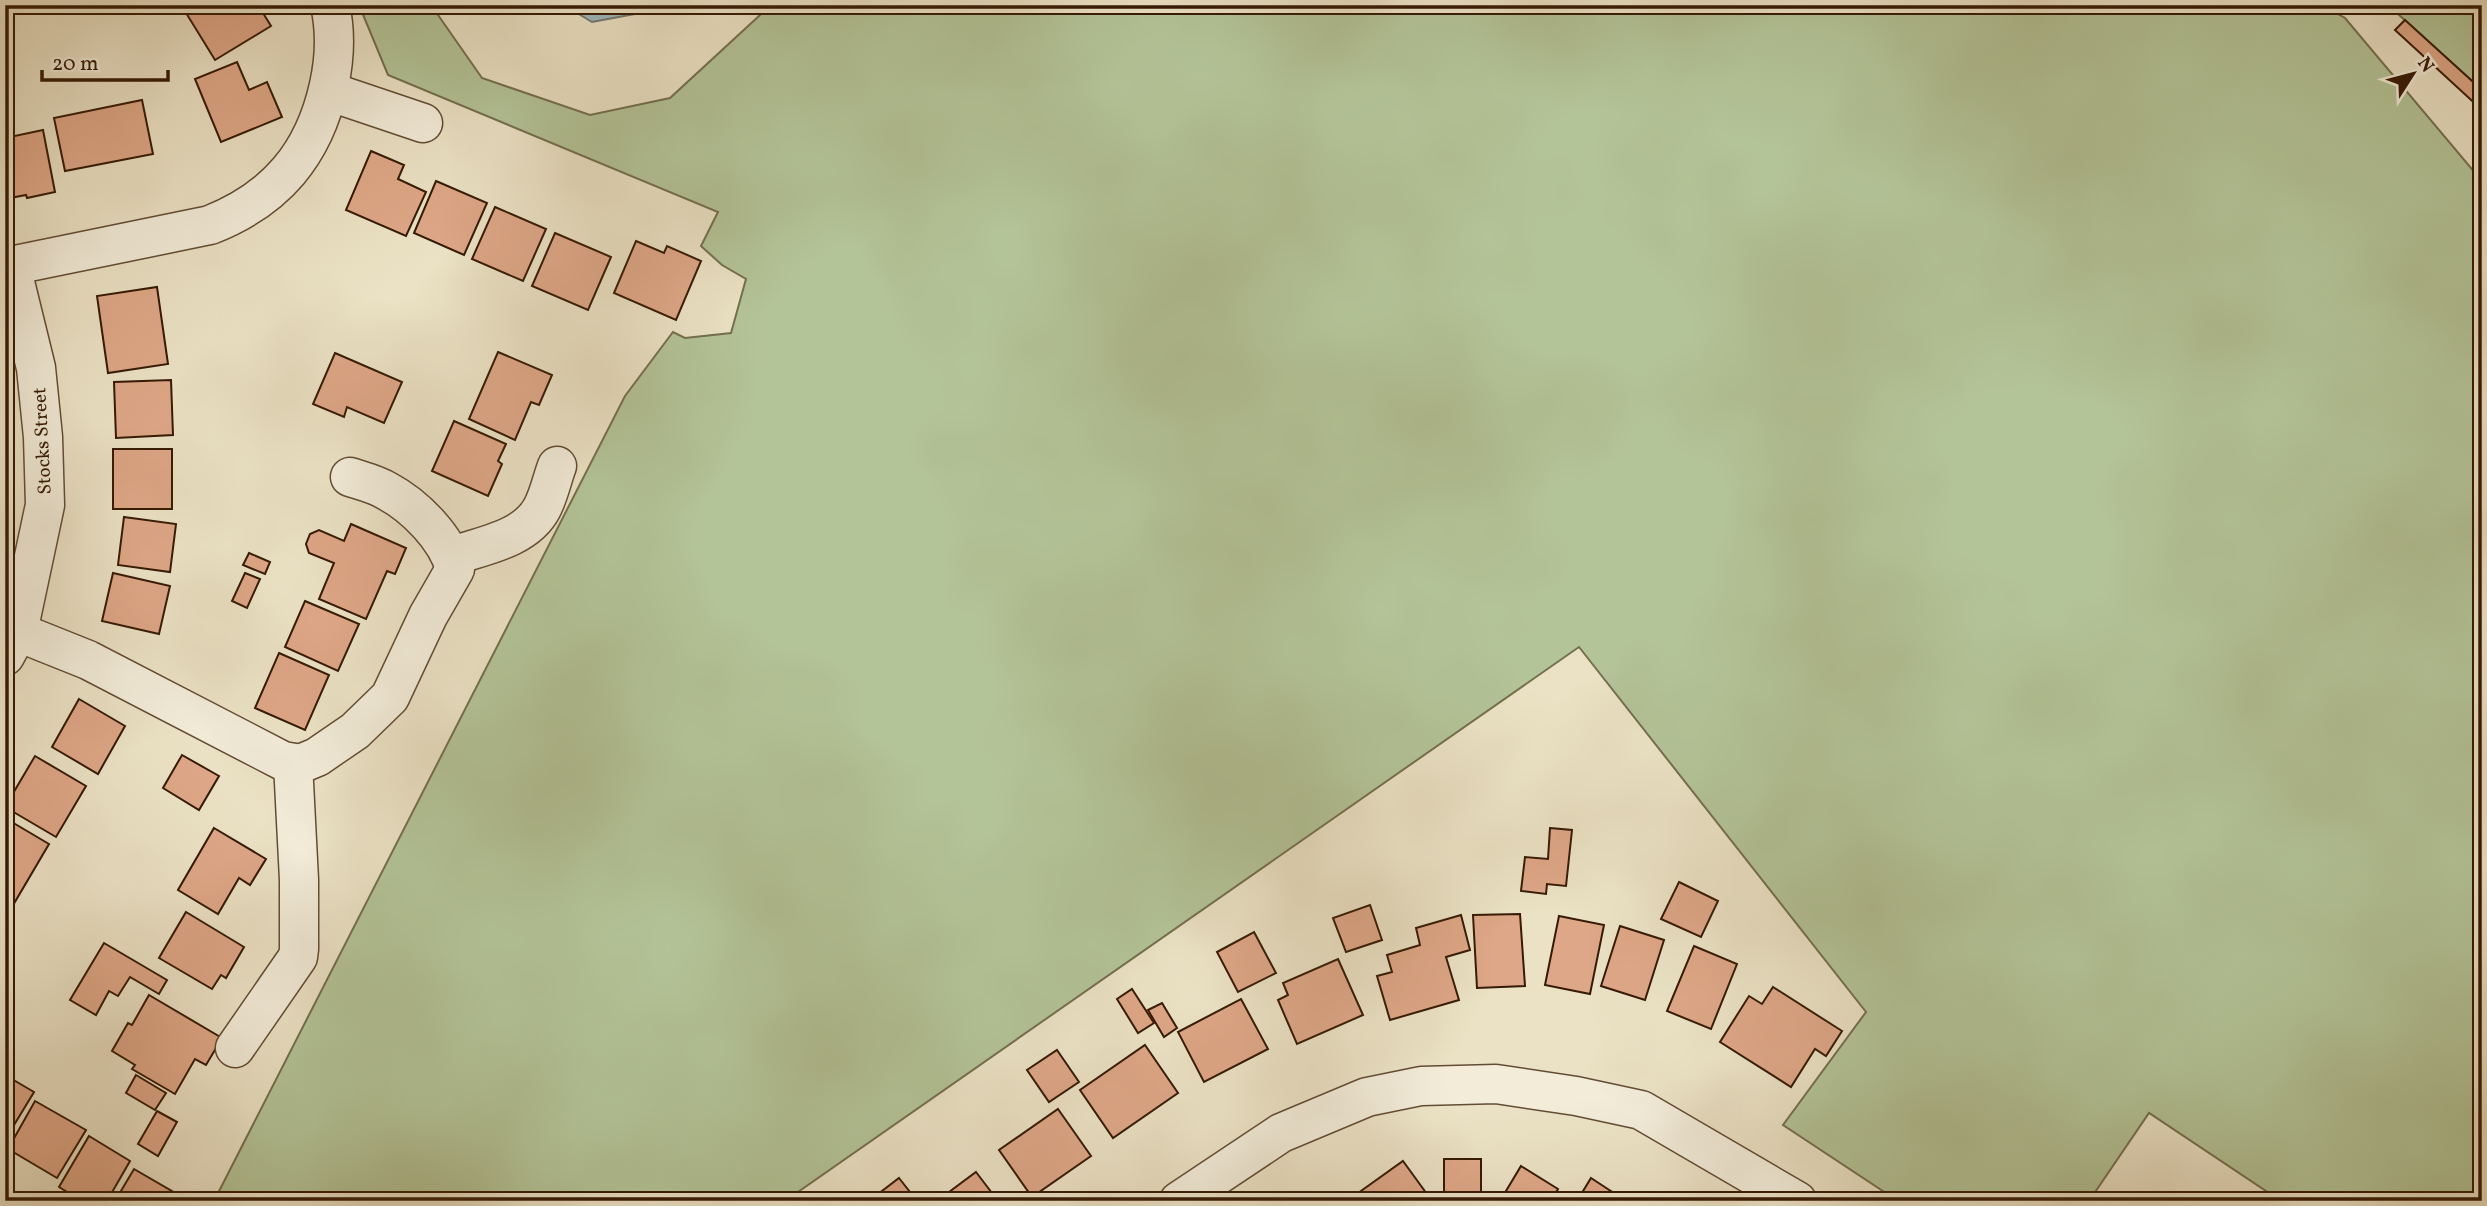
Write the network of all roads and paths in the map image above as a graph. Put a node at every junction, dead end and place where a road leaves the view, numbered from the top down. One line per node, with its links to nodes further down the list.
1 (330, 5): 2 (street)
2 (328, 91): 3 (street); 4 (street)
3 (424, 123)
4 (8, 266): 8 (street, Stocks Street)
5 (557, 466): 7 (street)
6 (350, 477): 7 (street)
7 (452, 556): 9 (street)
8 (12, 644): 9 (street)
9 (293, 763): 10 (street)
10 (234, 1048)
11 (1179, 1201): 12 (street)
12 (1797, 1201)

